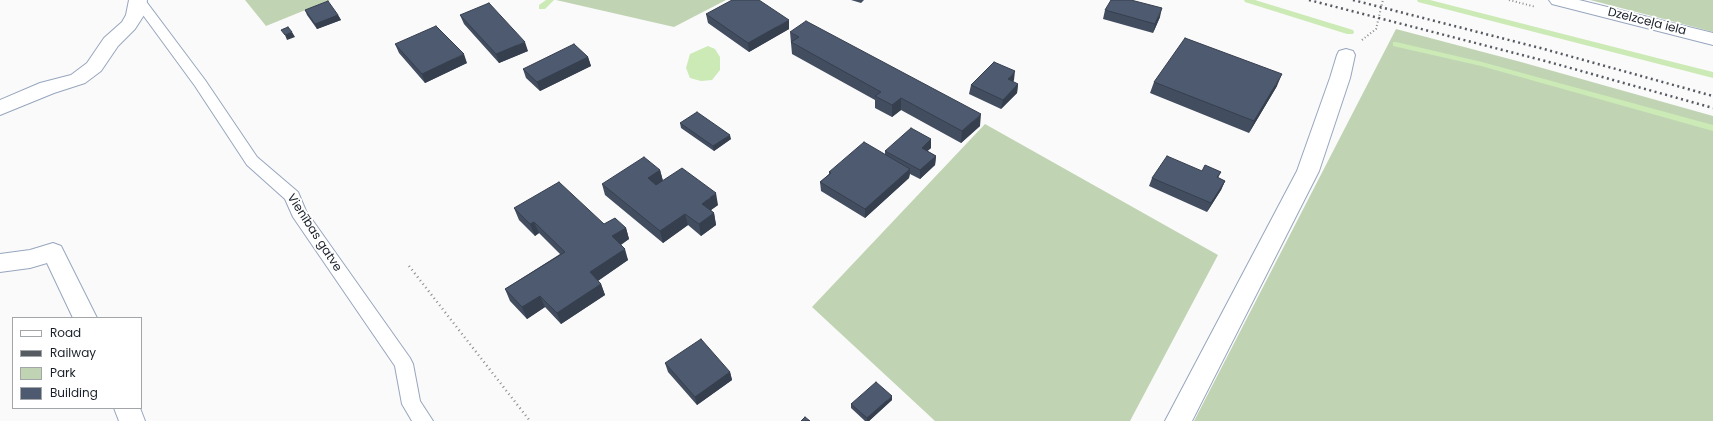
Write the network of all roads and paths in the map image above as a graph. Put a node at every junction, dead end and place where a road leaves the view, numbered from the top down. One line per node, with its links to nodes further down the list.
1 (138, 0): 7 (main road); 13 (lane, Vienības gatve)
2 (1383, 0): 4 (path)
3 (1558, 0): 5 (main road, Dzelzceļa iela)
4 (1373, 32)
5 (1713, 39)
6 (1346, 55): 15 (main road)
7 (0, 108)
8 (0, 262): 10 (main road)
9 (409, 266): 14 (path)
10 (85, 317)
11 (127, 409): 12 (main road)
12 (132, 421)
13 (424, 421)
14 (530, 421)
15 (1178, 421)

